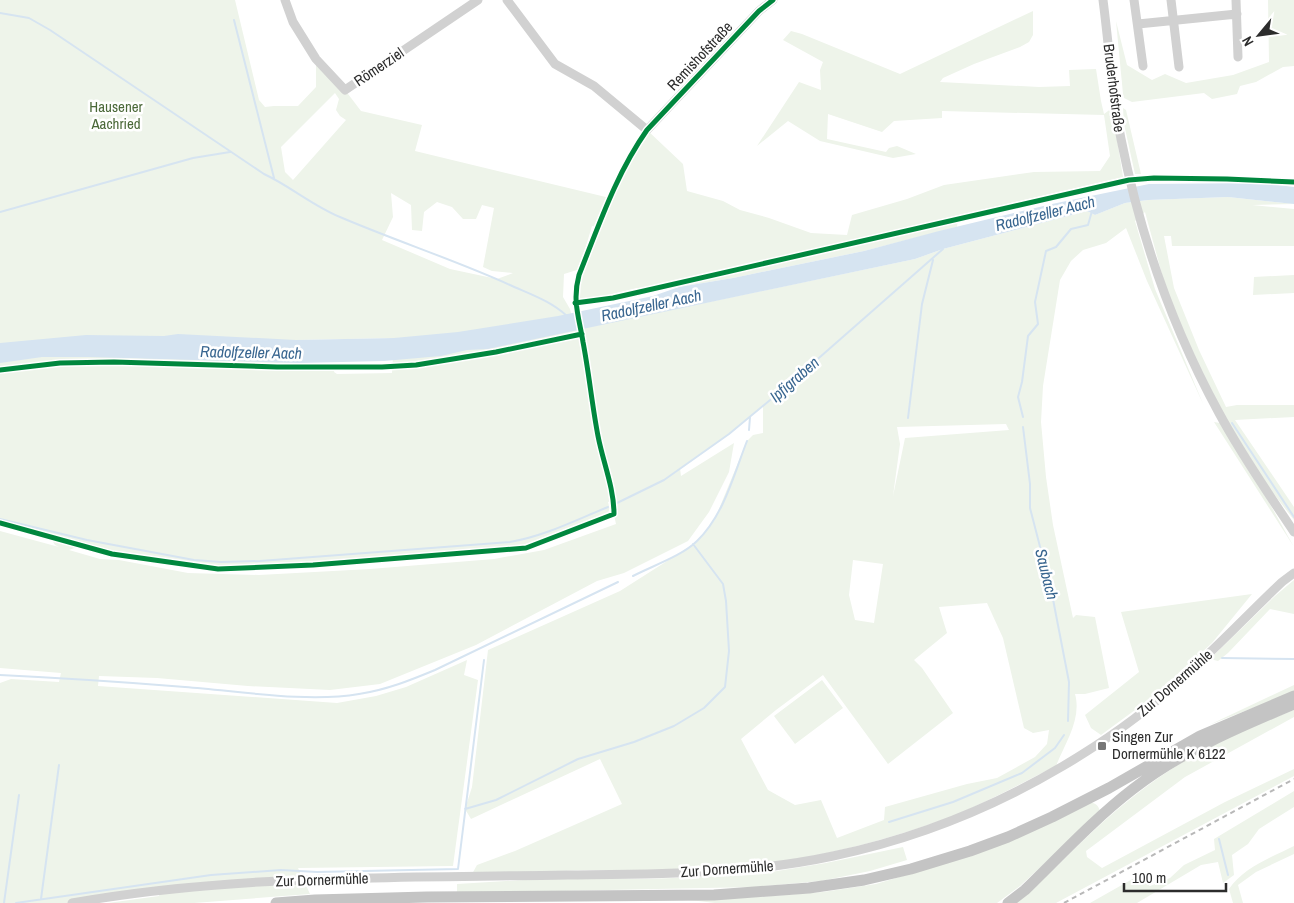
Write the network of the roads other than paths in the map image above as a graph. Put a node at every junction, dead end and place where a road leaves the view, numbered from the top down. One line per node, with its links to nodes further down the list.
1 (285, 0): 2 (street, Römerziel)
2 (478, 0)
3 (507, 0): 4 (street, Remishofstraße)
4 (773, 0)
5 (1103, 0): 15 (street, Bruderhofstraße)
6 (1134, 0): 11 (street)
7 (1171, 0): 10 (street)
8 (1236, 0): 9 (street)
9 (1236, 14): 10 (street); 12 (street)
10 (1173, 21): 11 (street); 14 (street)
11 (1138, 24): 13 (street)
12 (1238, 57)
13 (1143, 66)
14 (1179, 67)
15 (1294, 532)
16 (1294, 573): 19 (street, Zur Dornermühle)
17 (1294, 696): 20 (main road)
18 (1294, 704): 21 (main road)
19 (72, 903)
20 (276, 903)
21 (1008, 903)

